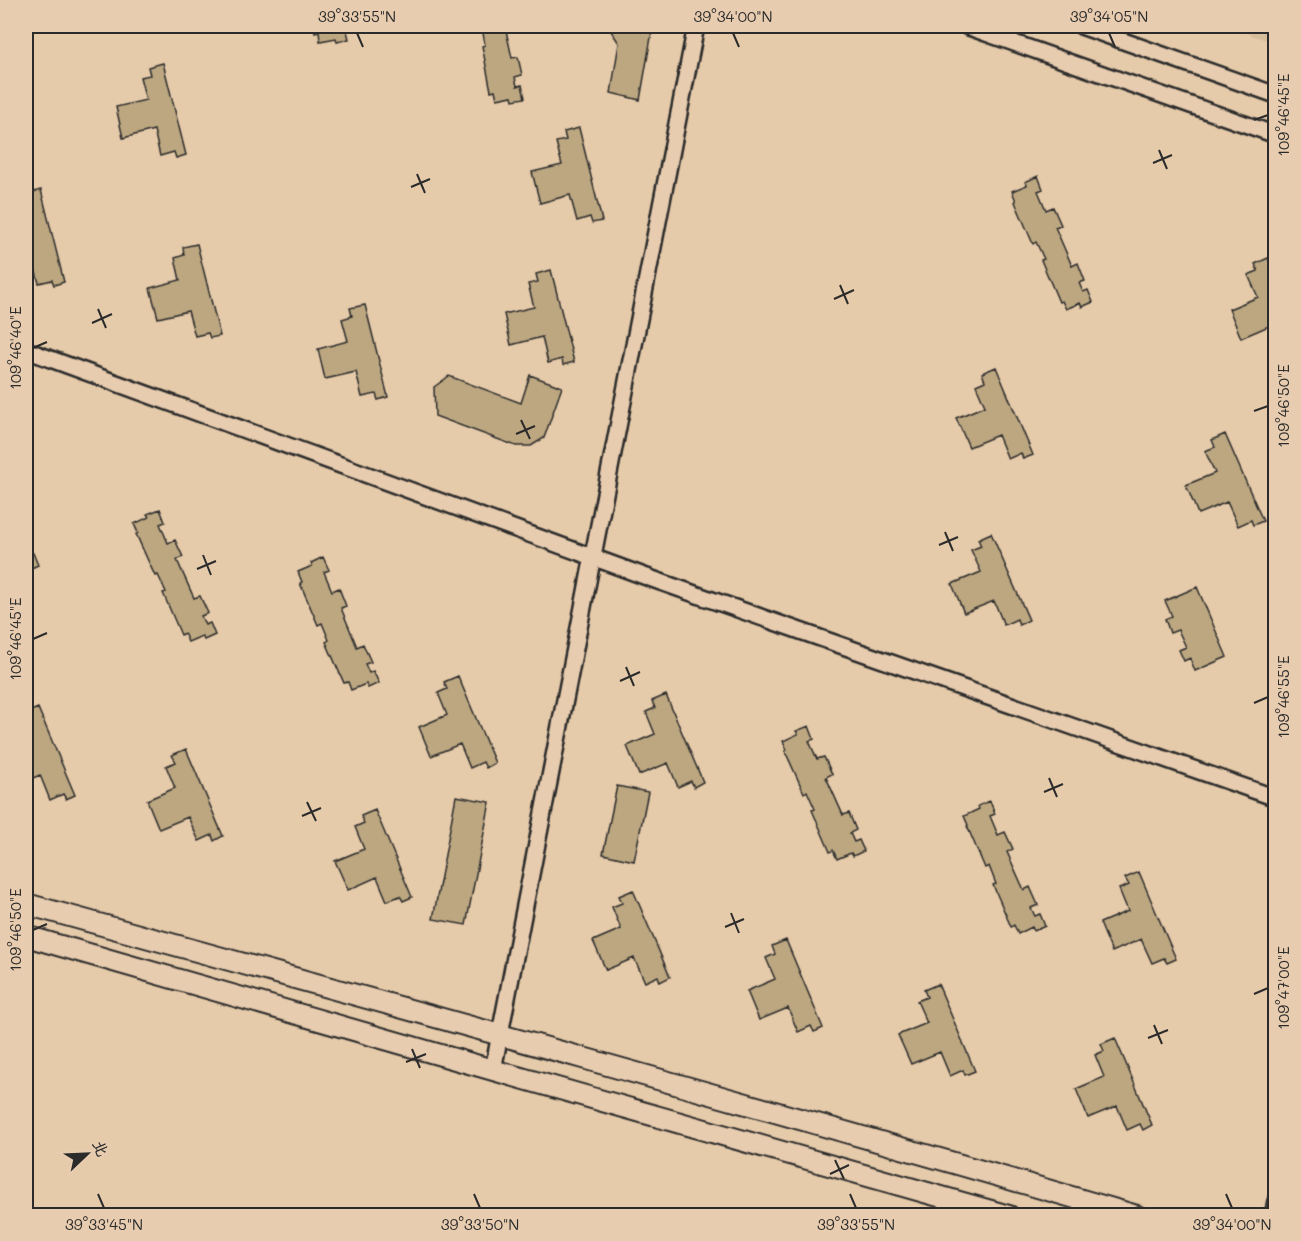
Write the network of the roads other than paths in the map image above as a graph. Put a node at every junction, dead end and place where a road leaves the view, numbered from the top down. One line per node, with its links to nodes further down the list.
1 (696, 26): 7 (street)
2 (966, 26): 5 (street)
3 (1081, 26): 4 (street)
4 (1275, 95)
5 (1275, 135)
6 (26, 350): 7 (street)
7 (592, 557): 8 (street); 11 (street)
8 (1275, 798)
9 (26, 904): 11 (main road)
10 (26, 936): 12 (main road)
11 (500, 1034): 12 (street); 15 (main road)
12 (493, 1070): 14 (main road)
13 (1275, 1201): 16 (street)
14 (1009, 1215)
15 (1137, 1215)
16 (1273, 1215)

